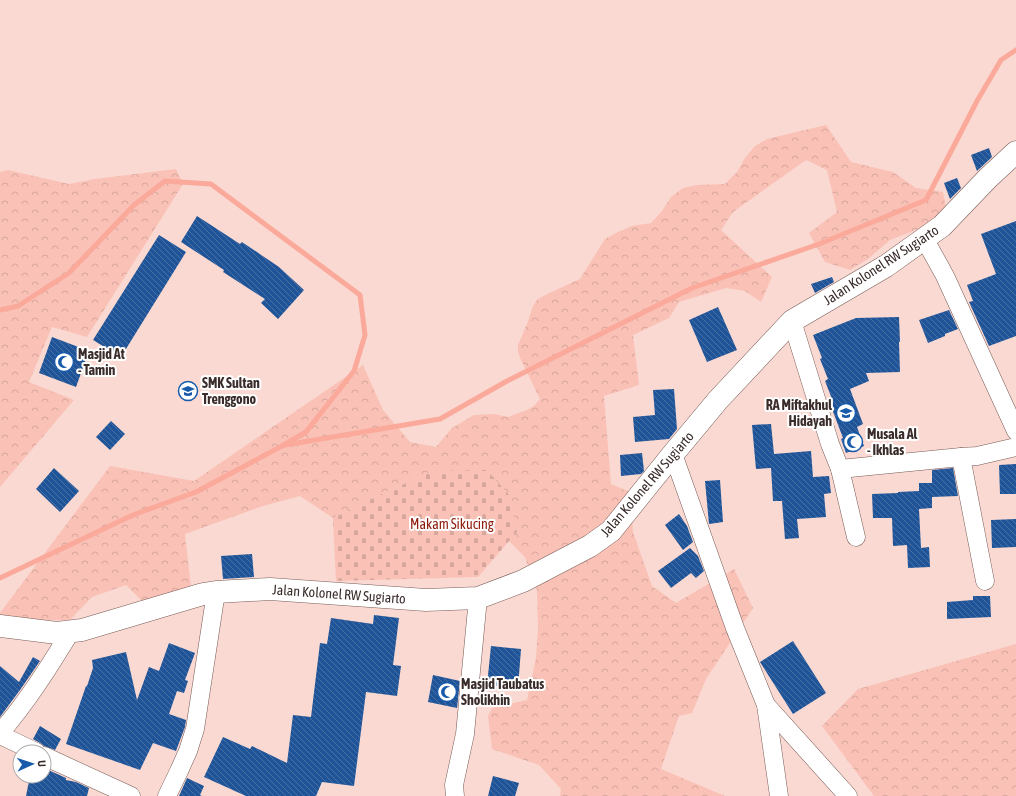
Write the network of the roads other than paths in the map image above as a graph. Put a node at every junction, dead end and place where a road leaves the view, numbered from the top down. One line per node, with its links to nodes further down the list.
1 (1016, 152): 2 (main road, Jalan Kolonel RW Sugiarto)
2 (924, 238): 3 (main road, Jalan Kolonel RW Sugiarto); 4 (street)
3 (792, 321): 6 (main road, Jalan Kolonel RW Sugiarto); 8 (street)
4 (1016, 431)
5 (1016, 447): 7 (street)
6 (673, 454): 12 (main road, Jalan Kolonel RW Sugiarto); 15 (street)
7 (961, 457): 8 (street); 10 (street)
8 (840, 469): 9 (street)
9 (856, 537)
10 (985, 582)
11 (216, 592): 12 (main road, Jalan Kolonel RW Sugiarto); 14 (main road, Jalan Kolonel RW Sugiarto); 20 (street)
12 (478, 598): 21 (street)
13 (0, 626): 14 (main road, Jalan Kolonel RW Sugiarto)
14 (71, 631): 16 (street)
15 (766, 706): 22 (street); 23 (street)
16 (0, 734): 17 (street)
17 (20, 744)
18 (52, 760): 19 (street)
19 (131, 796)
20 (167, 796)
21 (454, 796)
22 (779, 796)
23 (848, 796)

